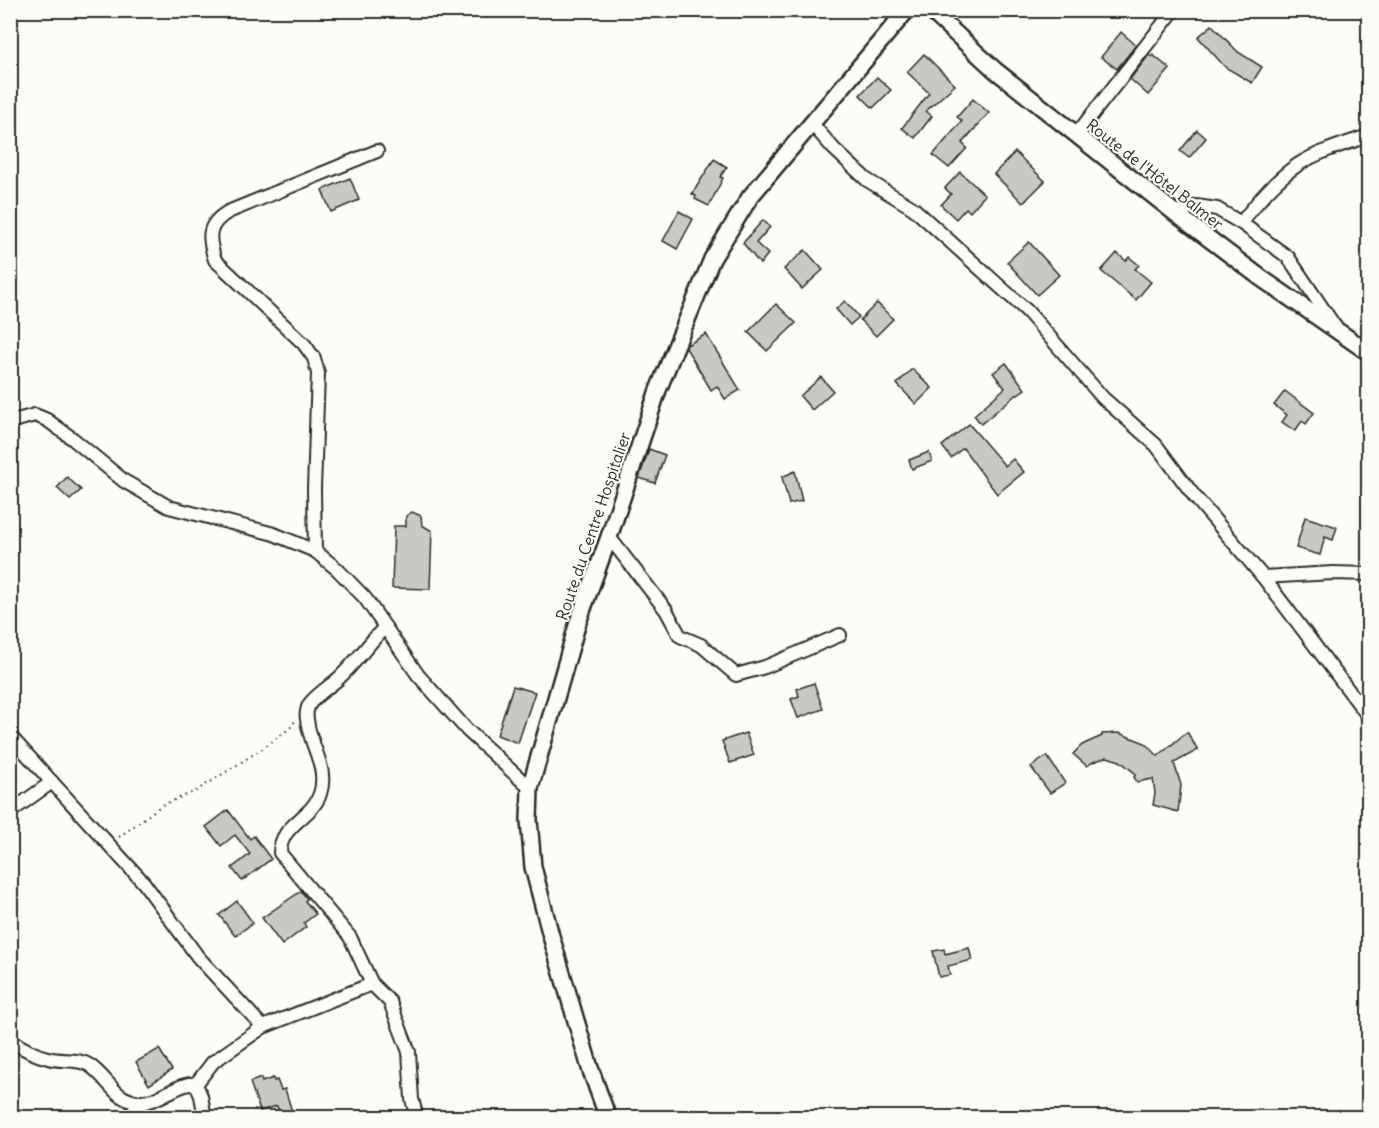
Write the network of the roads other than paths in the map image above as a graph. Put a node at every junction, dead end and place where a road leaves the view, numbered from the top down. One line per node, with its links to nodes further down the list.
1 (907, 10): 4 (street, Route du Centre Hospitalier)
2 (930, 10): 5 (street, Route de l'Hôtel Balmer)
3 (1174, 10): 5 (street)
4 (811, 123): 13 (street, Route du Centre Hospitalier); 16 (street)
5 (1076, 135): 8 (street, Route de l'Hôtel Balmer)
6 (1368, 136): 9 (street)
7 (376, 151): 14 (street)
8 (1175, 213): 9 (street); 10 (street, Route de l'Hôtel Balmer)
9 (1241, 223): 10 (street)
10 (1340, 334): 11 (street, Route de l'Hôtel Balmer)
11 (1368, 352)
12 (10, 422): 14 (street)
13 (609, 537): 18 (street); 22 (street, Route du Centre Hospitalier)
14 (315, 551): 17 (street)
15 (1368, 574): 16 (street)
16 (1263, 578): 19 (street)
17 (385, 627): 22 (street); 24 (street)
18 (840, 635)
19 (1368, 716)
20 (10, 736): 21 (street)
21 (52, 782): 23 (street); 25 (street)
22 (530, 788): 32 (street, Route du Centre Hospitalier)
23 (10, 812)
24 (372, 984): 25 (street); 31 (street)
25 (263, 1027): 27 (street)
26 (10, 1040): 28 (street)
27 (196, 1084): 28 (street); 30 (street)
28 (144, 1102): 29 (street)
29 (126, 1118)
30 (206, 1118)
31 (417, 1118)
32 (608, 1118)

